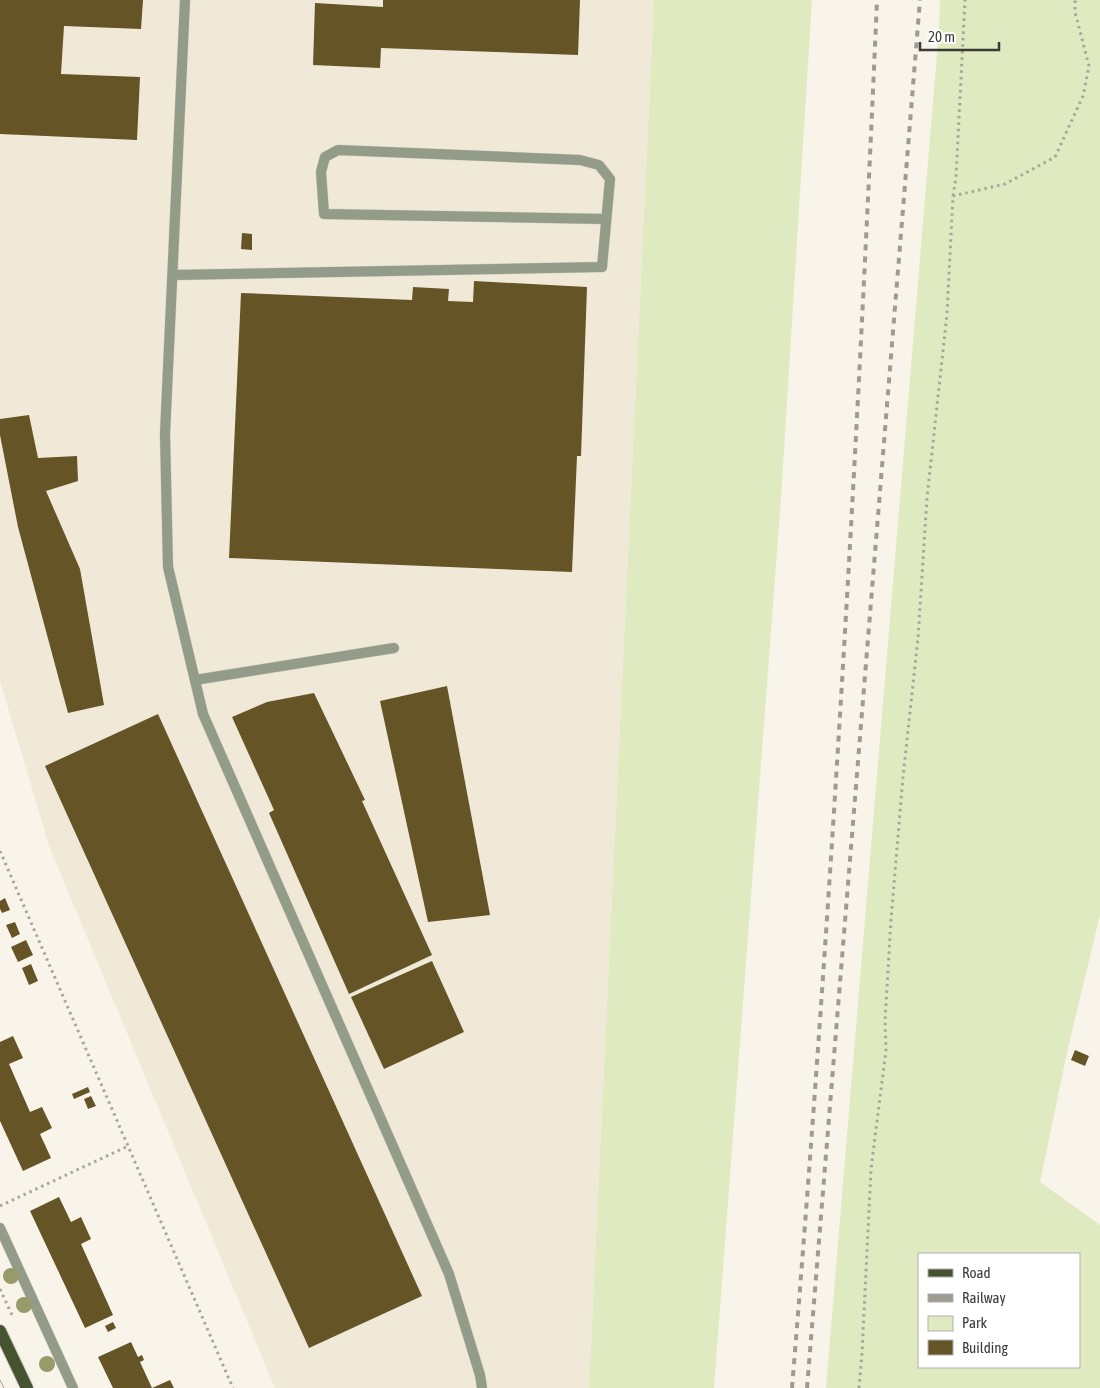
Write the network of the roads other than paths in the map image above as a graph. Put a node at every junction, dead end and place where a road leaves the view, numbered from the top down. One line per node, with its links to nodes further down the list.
1 (185, 0): 3 (street)
2 (606, 219): 2 (street); 3 (street)
3 (173, 275): 5 (street)
4 (394, 648): 5 (street)
5 (195, 680): 10 (street)
6 (0, 1228): 9 (street)
7 (0, 1331): 8 (main road)
8 (27, 1388)
9 (73, 1388)
10 (482, 1388)

